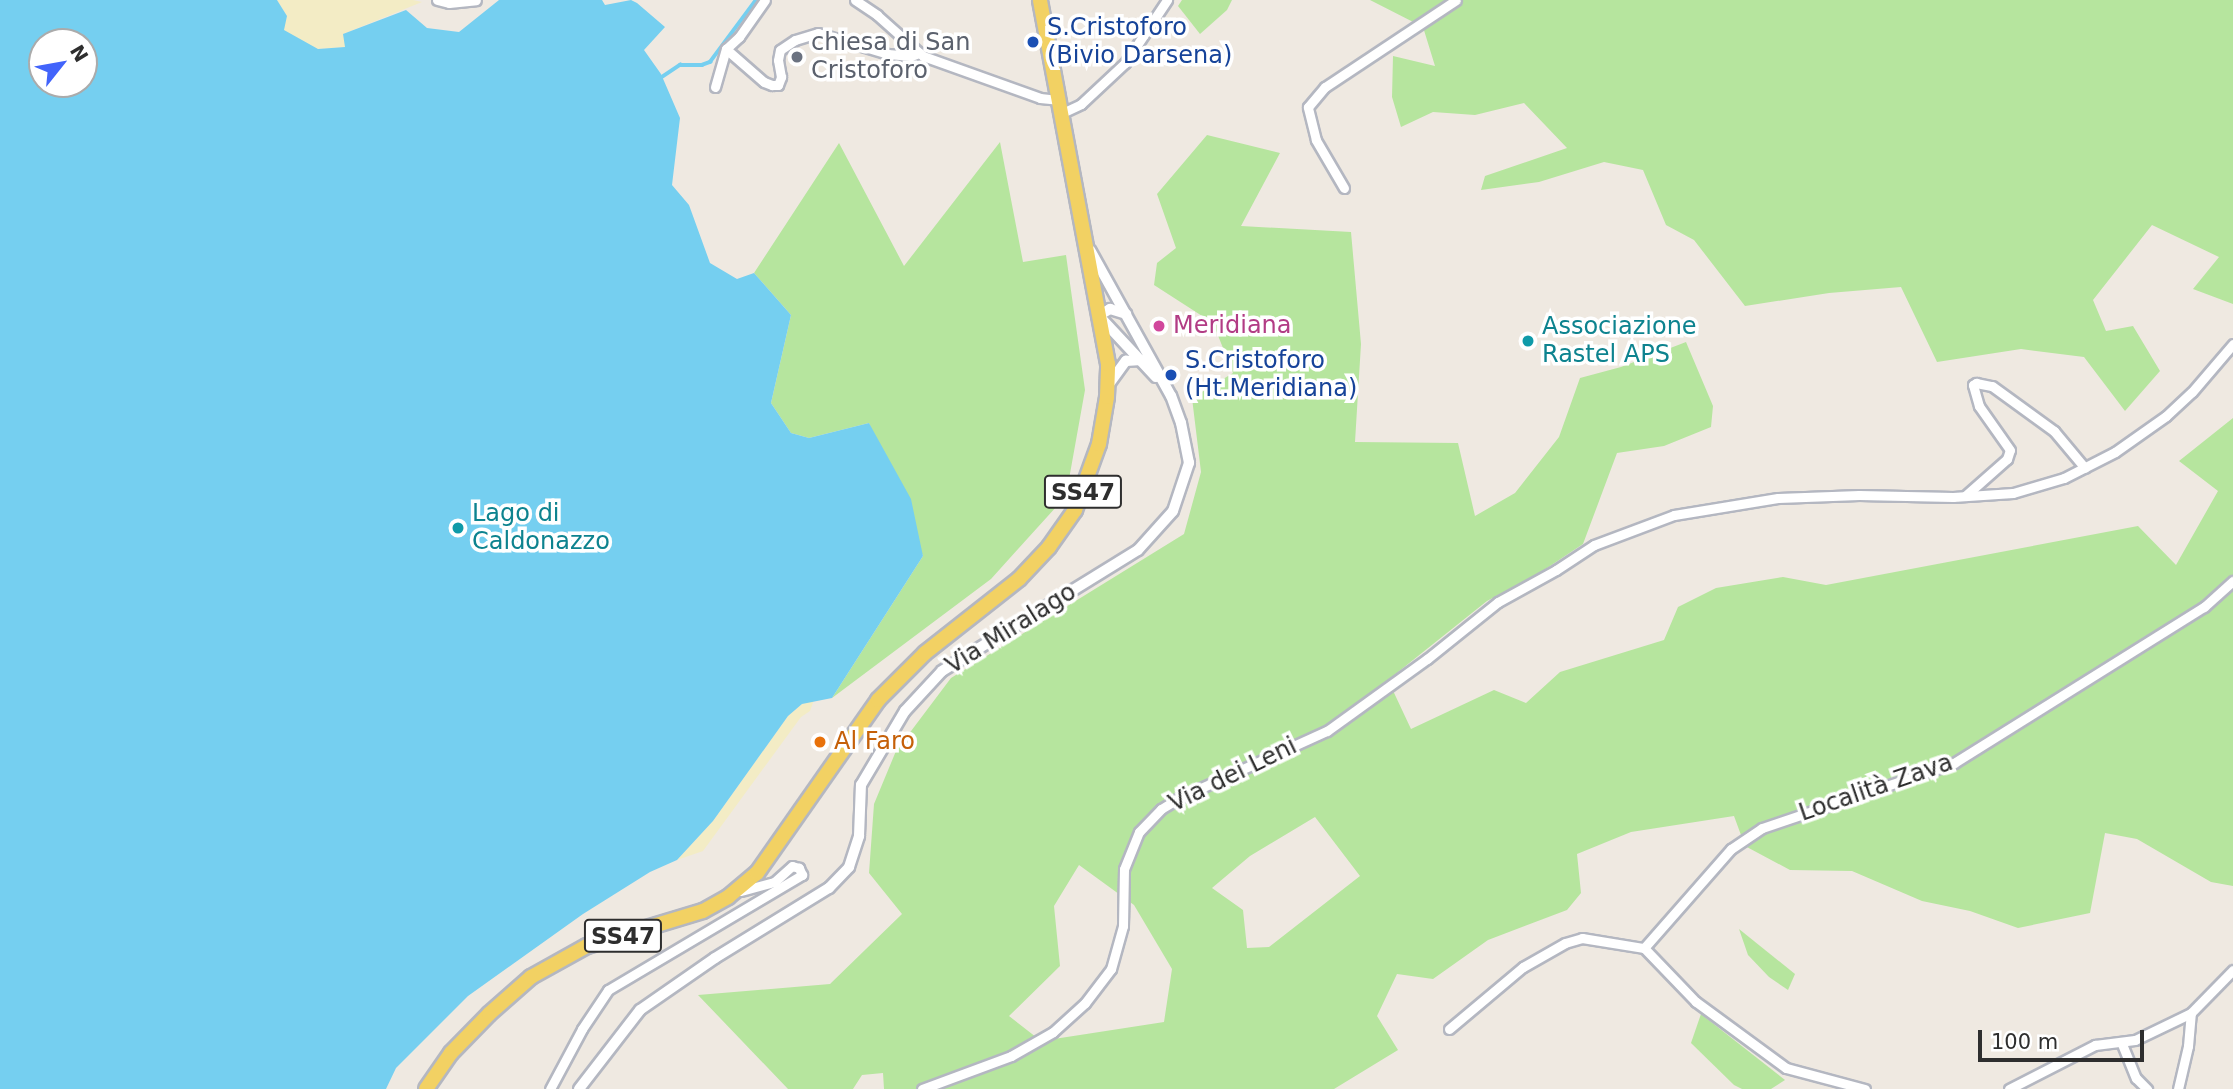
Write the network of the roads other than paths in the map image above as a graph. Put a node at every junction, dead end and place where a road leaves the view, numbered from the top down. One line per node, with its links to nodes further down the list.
1 (437, 0): 2 (street)
2 (476, 0)
3 (765, 0): 8 (street)
4 (855, 0): 9 (street)
5 (1040, 0): 11 (main road, SS47)
6 (1167, 0): 11 (street)
7 (1456, 0): 12 (street)
8 (726, 49): 9 (street); 10 (street)
9 (919, 53): 11 (street)
10 (715, 87)
11 (1059, 107): 13 (main road, SS47)
12 (1343, 188)
13 (1085, 242): 14 (street); 15 (main road, SS47)
14 (1126, 314): 15 (street); 19 (street)
15 (1100, 316): 17 (street); 18 (main road, SS47)
16 (2233, 344): 20 (street, Via dei Leni)
17 (1141, 360): 18 (street); 19 (street)
18 (1107, 386): 23 (main road, SS47)
19 (1171, 396): 31 (street, Via Miralago)
20 (2085, 468): 21 (street, Via dei Leni); 21 (street)
21 (1965, 496): 32 (street, Via dei Leni)
22 (2233, 581): 24 (street, Località Zava)
23 (732, 893): 29 (main road, SS47); 30 (street)
24 (1644, 948): 27 (street); 33 (street)
25 (2233, 970): 26 (street)
26 (2191, 1013): 28 (street); 36 (street)
27 (1449, 1029)
28 (2122, 1044): 34 (street); 35 (street)
29 (426, 1089)
30 (550, 1089)
31 (579, 1089)
32 (922, 1089)
33 (1865, 1089)
34 (2009, 1089)
35 (2147, 1089)
36 (2178, 1089)

